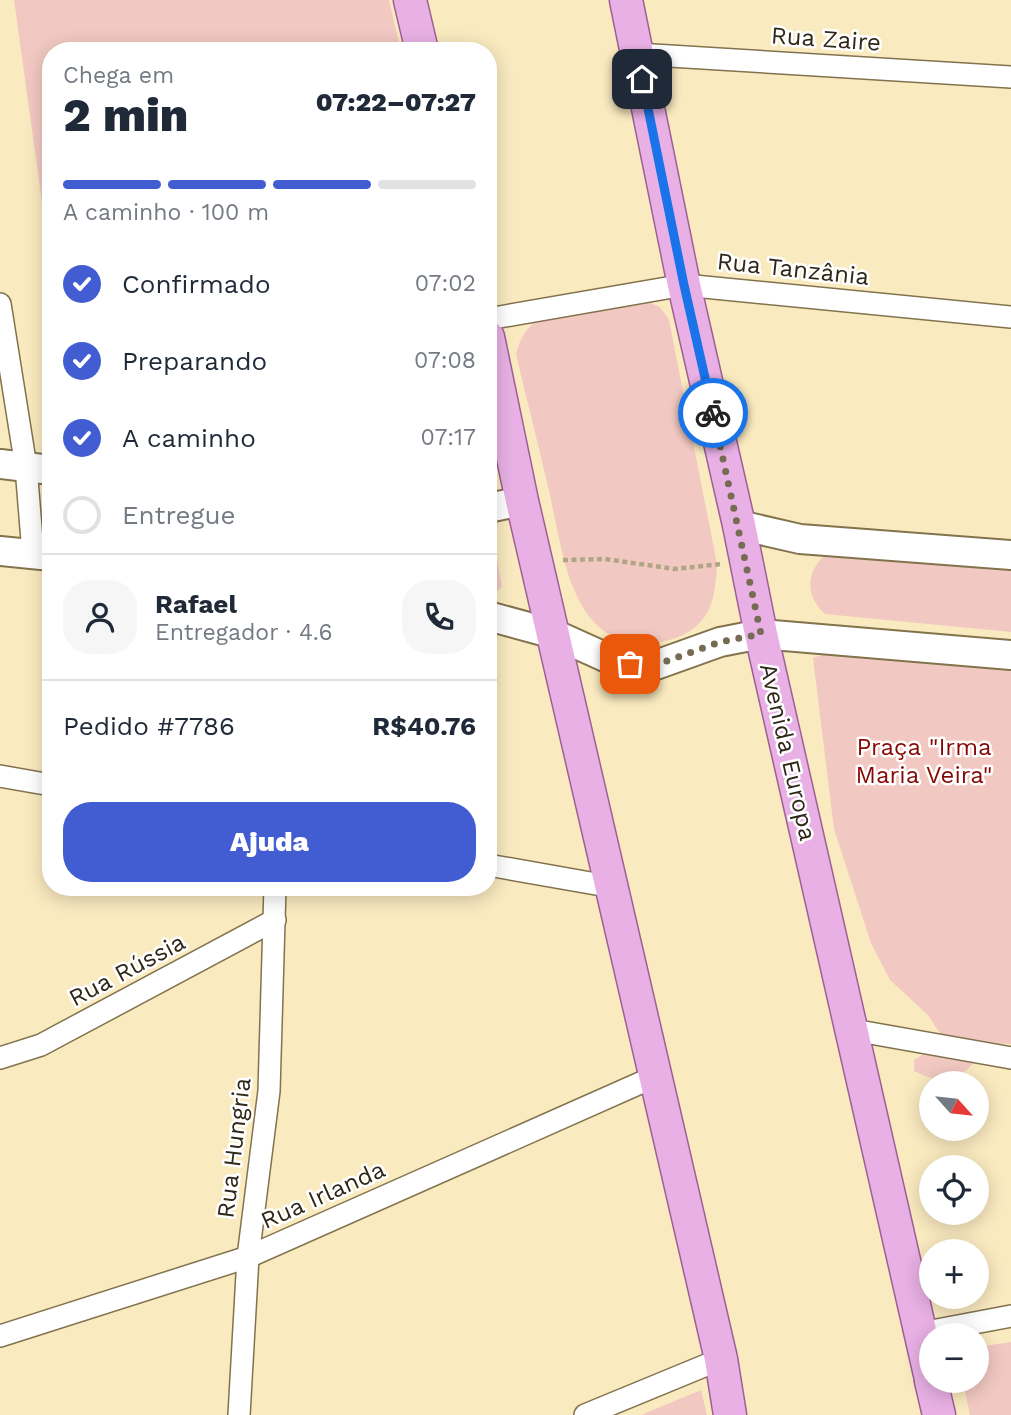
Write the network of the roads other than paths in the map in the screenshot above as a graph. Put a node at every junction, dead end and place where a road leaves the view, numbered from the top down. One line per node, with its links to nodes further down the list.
1 (410, 0): 3 (main road)
2 (626, 0): 4 (main road, Avenida Europa)
3 (420, 42)
4 (637, 54): 5 (street, Rua Zaire); 6 (main road, Avenida Europa)
5 (1011, 77)
6 (684, 285): 8 (street, Rua Tanzânia); 9 (street, Rua Tanzânia); 14 (main road, Avenida Europa)
7 (0, 304): 11 (street)
8 (497, 317)
9 (1011, 317)
10 (497, 380): 12 (main road)
11 (26, 467): 16 (street)
12 (522, 501): 13 (street); 19 (main road)
13 (497, 506)
14 (739, 525): 17 (street); 20 (main road, Avenida Europa)
15 (0, 551): 16 (street)
16 (42, 555)
17 (1011, 555)
18 (497, 618): 19 (street)
19 (554, 634): 20 (street); 25 (main road)
20 (761, 634): 21 (street); 28 (main road, Avenida Europa)
21 (1011, 655)
22 (0, 776): 23 (street)
23 (42, 783)
24 (497, 867): 25 (street)
25 (613, 887): 31 (main road)
26 (275, 896): 27 (street, Rua Hungria)
27 (275, 920): 29 (street, Rua Rússia); 32 (street, Rua Hungria)
28 (853, 1030): 30 (street); 35 (main road, Avenida Europa)
29 (0, 1058)
30 (1011, 1058)
31 (656, 1076): 32 (street, Rua Irlanda); 37 (main road)
32 (248, 1257): 36 (street, Rua Irlanda); 39 (street, Rua Hungria)
33 (1011, 1316): 34 (street)
34 (974, 1323)
35 (919, 1324)
36 (0, 1336)
37 (721, 1359): 40 (street); 41 (main road)
38 (934, 1393): 42 (main road, Avenida Europa)
39 (239, 1415)
40 (585, 1415)
41 (730, 1415)
42 (939, 1415)

